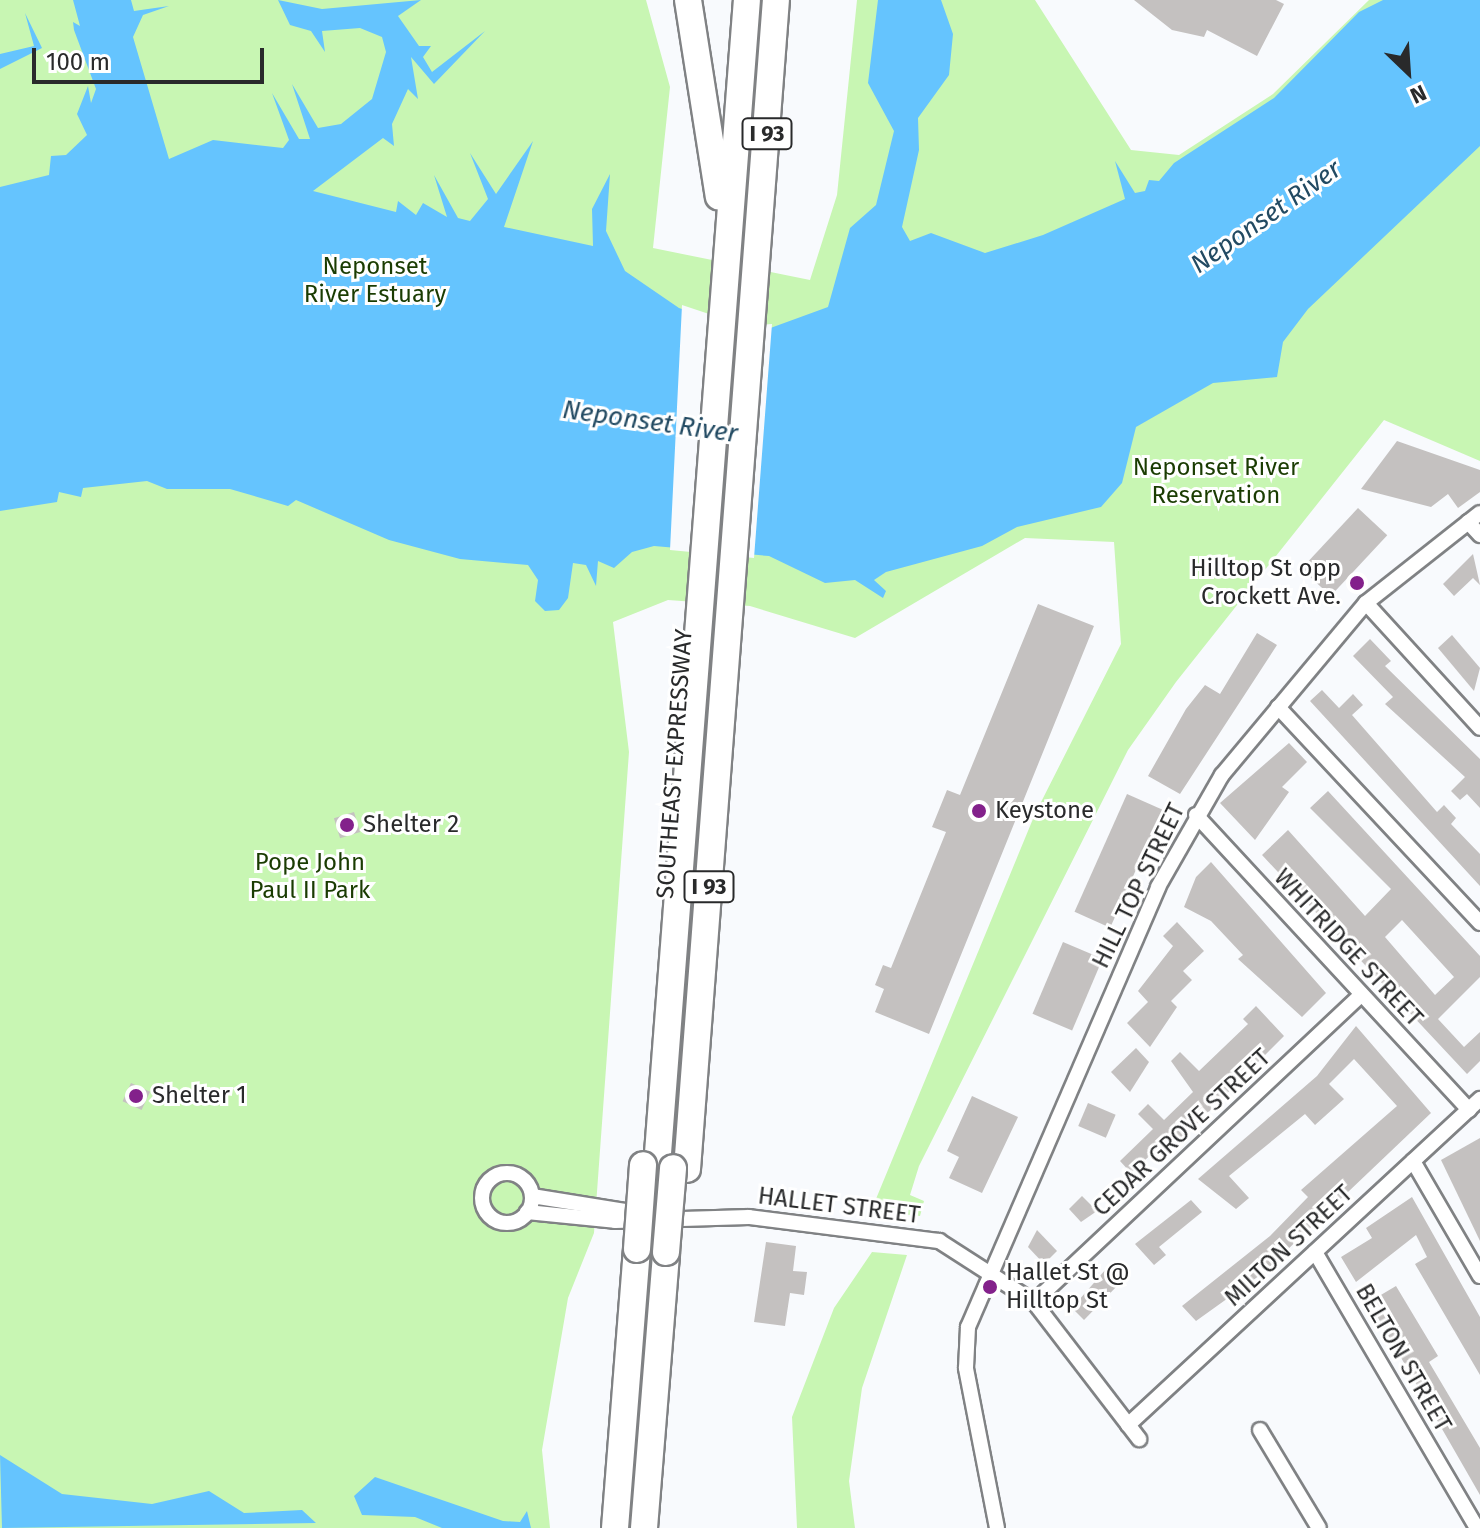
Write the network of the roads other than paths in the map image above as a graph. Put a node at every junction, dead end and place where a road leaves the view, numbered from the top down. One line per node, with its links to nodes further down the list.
1 (688, 0): 8 (highway)
2 (733, 0): 8 (highway, SOUTHEAST EXPRESSWAY / I 93)
3 (747, 0): 9 (highway, I 93)
4 (762, 0): 9 (highway, I 93)
5 (776, 0): 7 (highway, SOUTHEAST EXPRESSWAY / I 93)
6 (795, 0): 7 (highway)
7 (770, 88): 9 (highway, SOUTHEAST EXPRESSWAY / I 93)
8 (719, 197): 9 (highway, SOUTHEAST EXPRESSWAY / I 93)
9 (736, 264): 12 (highway, SOUTHEAST EXPRESSWAY / I 93); 12 (highway, SOUTHEAST EXPRESSWAY / I 93)
10 (1474, 518): 11 (street); 13 (street, HILL TOP STREET)
11 (1480, 535)
12 (709, 603): 21 (highway, SOUTHEAST EXPRESSWAY / I 93); 21 (highway, SOUTHEAST EXPRESSWAY / I 93)
13 (1366, 603): 14 (street, HILL TOP STREET); 15 (street)
14 (1278, 707): 16 (street, HILL TOP STREET); 17 (street)
15 (1480, 728)
16 (1196, 815): 18 (street, WHITRIDGE STREET); 27 (street, HILL TOP STREET)
17 (1480, 923)
18 (1360, 996): 19 (street, WHITRIDGE STREET); 29 (street, CEDAR GROVE STREET)
19 (1474, 1104): 20 (street, MILTON STREET)
20 (1413, 1161): 26 (street, MILTON STREET); 28 (street)
21 (665, 1167): 25 (highway, SOUTHEAST EXPRESSWAY / I 93, bridge); 25 (highway, SOUTHEAST EXPRESSWAY / I 93)
22 (532, 1196): 23 (street); 23 (street, HALLET STREET); 24 (street, HALLET STREET)
23 (527, 1212): 24 (street, HALLET STREET)
24 (648, 1216): 27 (street, HALLET STREET)
25 (658, 1251): 33 (highway, SOUTHEAST EXPRESSWAY / I 93); 34 (highway, I 93); 35 (highway, I 93); 36 (highway, SOUTHEAST EXPRESSWAY / I 93)
26 (1315, 1252): 30 (street, MILTON STREET); 39 (street, BELTON STREET)
27 (991, 1271): 29 (street, HALLET STREET); 37 (street)
28 (1480, 1276)
29 (1034, 1302): 30 (street, HALLET STREET)
30 (1128, 1425): 32 (street, HALLET STREET)
31 (1260, 1430): 38 (street)
32 (1139, 1439)
33 (615, 1528)
34 (629, 1528)
35 (644, 1528)
36 (658, 1528)
37 (997, 1528)
38 (1319, 1528)
39 (1477, 1528)

